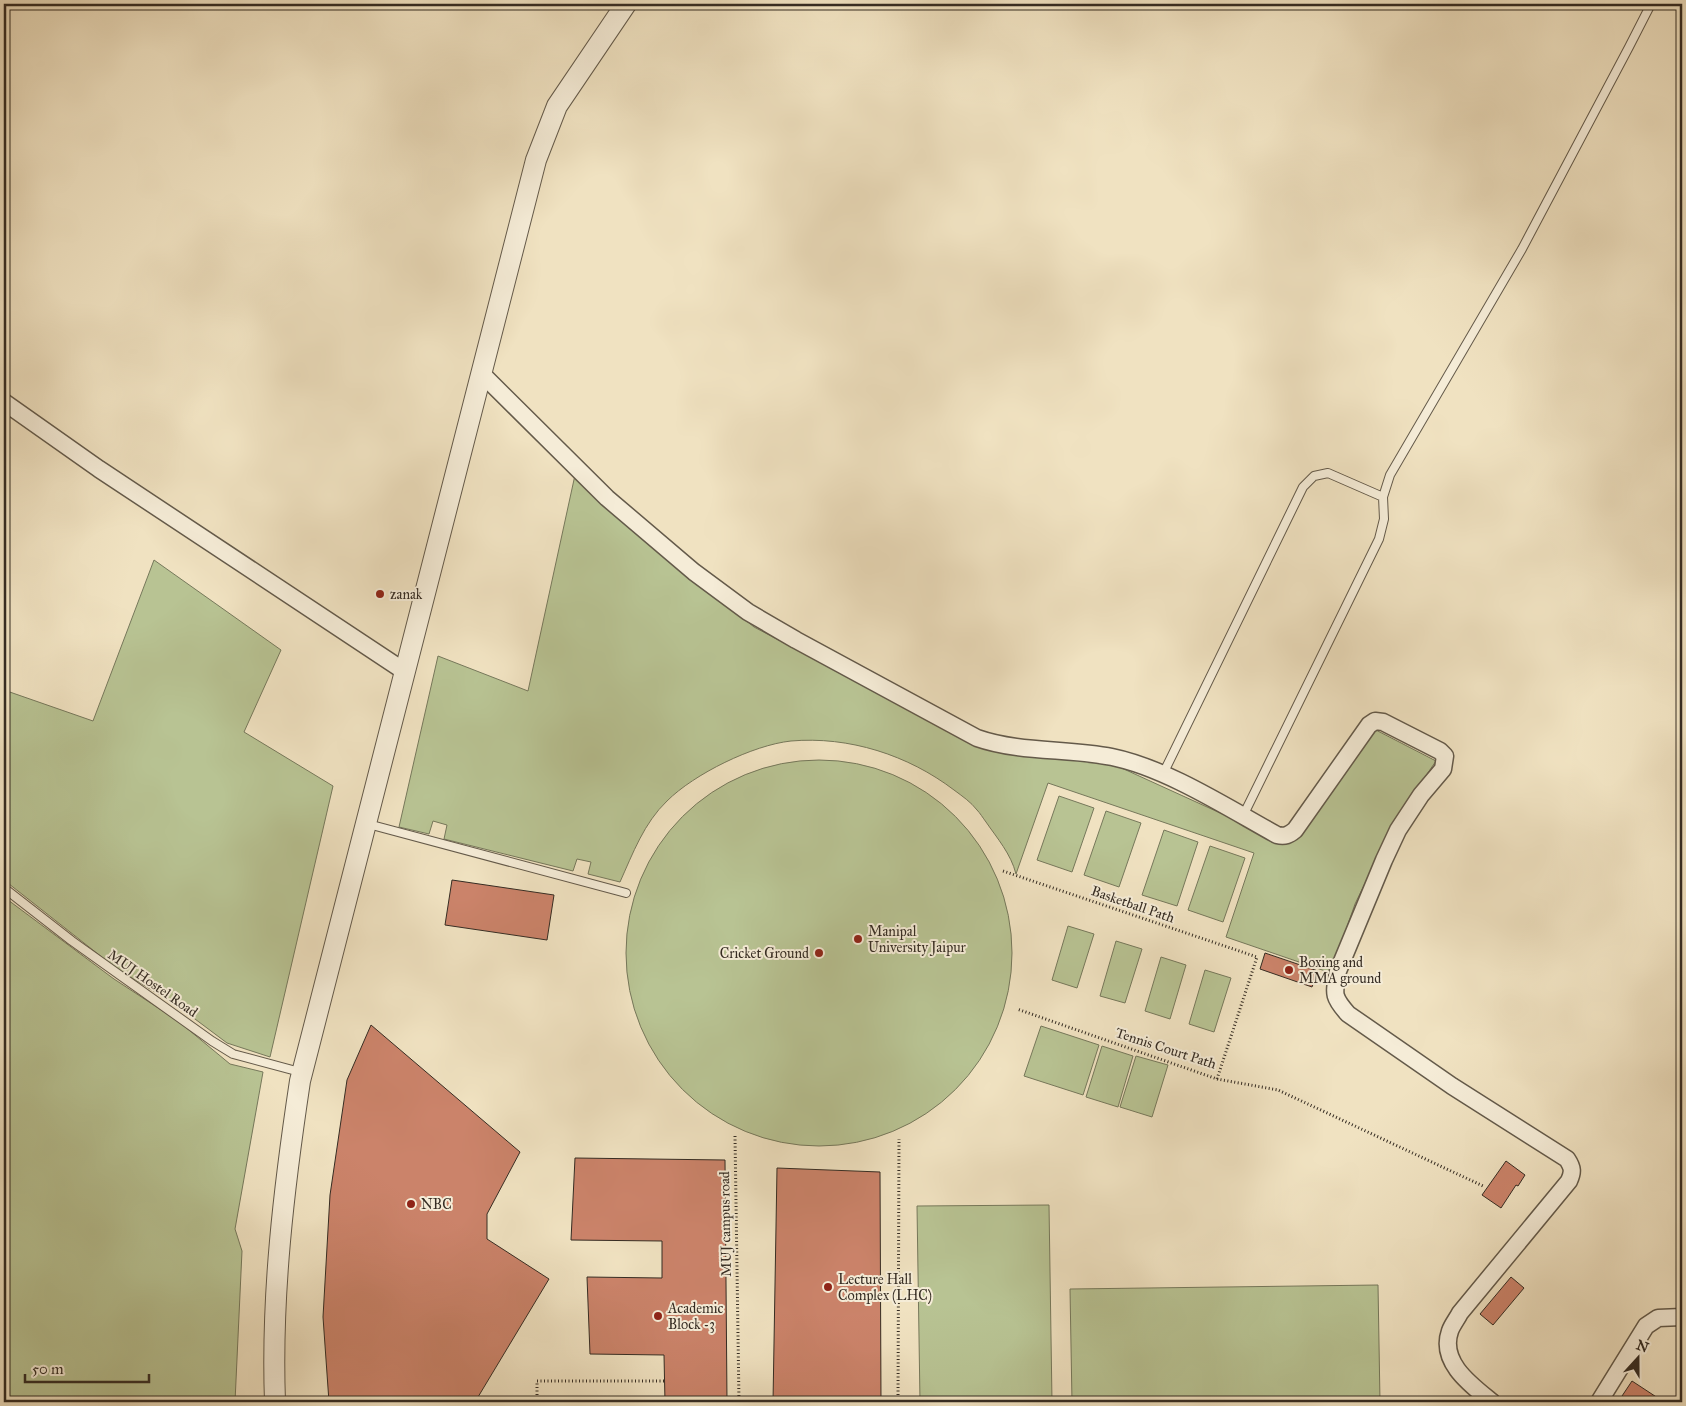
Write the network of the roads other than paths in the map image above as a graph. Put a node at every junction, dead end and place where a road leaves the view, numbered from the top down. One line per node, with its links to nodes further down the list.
1 (626, 4): 3 (street)
2 (1651, 4): 5 (lane)
3 (481, 373): 6 (street); 7 (street)
4 (4, 402): 6 (street)
5 (1383, 497): 7 (lane); 8 (lane)
6 (404, 671): 9 (street)
7 (1162, 774): 8 (street)
8 (1243, 816): 15 (street)
9 (366, 824): 11 (lane); 12 (street)
10 (4, 888): 12 (lane, MUJ Hostel Road)
11 (626, 894)
12 (302, 1073): 14 (street)
13 (1682, 1317): 16 (street)
14 (276, 1402)
15 (1492, 1402)
16 (1599, 1402)

